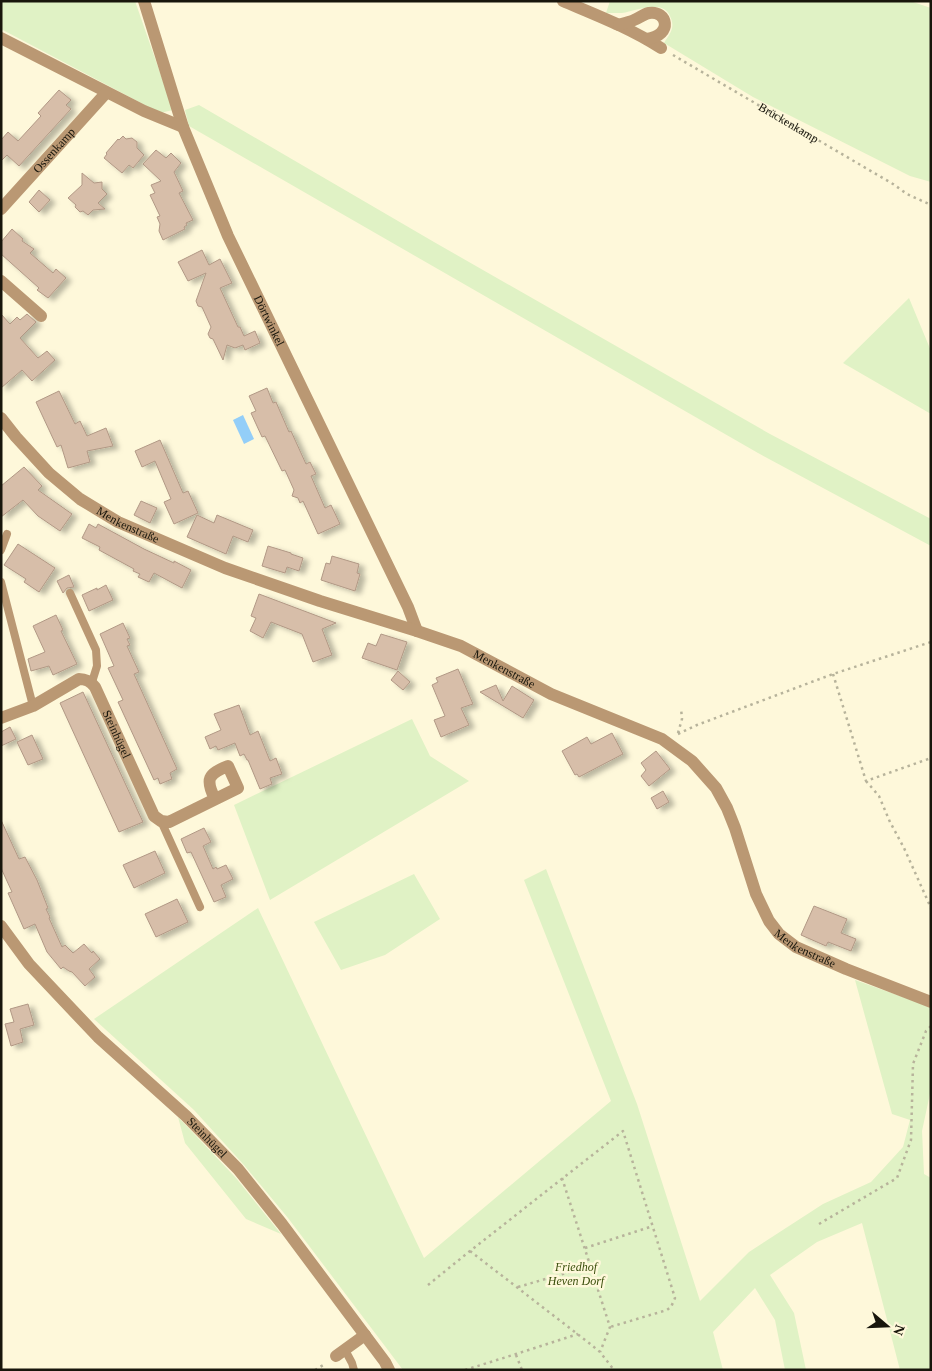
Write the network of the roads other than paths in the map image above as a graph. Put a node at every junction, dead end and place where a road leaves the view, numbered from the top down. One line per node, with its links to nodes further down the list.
1 (144, 1): 8 (street, Dörtwinkel)
2 (563, 1): 3 (street)
3 (619, 25): 5 (street); 5 (street)
4 (1, 38): 7 (street)
5 (647, 39): 6 (street)
6 (661, 48)
7 (106, 93): 8 (street); 9 (street, Ossenkamp)
8 (183, 127): 17 (street, Dörtwinkel)
9 (1, 209)
10 (1, 281): 11 (street)
11 (42, 316)
12 (1, 418): 17 (street, Menkenstraße)
13 (7, 534): 14 (lane)
14 (1, 550)
15 (1, 582): 19 (lane)
16 (70, 593): 18 (lane)
17 (417, 630): 25 (street, Menkenstraße)
18 (92, 682): 19 (street); 22 (street, Steinhügel)
19 (34, 706): 20 (street)
20 (1, 718)
21 (215, 799): 22 (street)
22 (161, 821): 23 (lane)
23 (200, 907)
24 (1, 926): 26 (street, Steinhügel)
25 (931, 1002)
26 (364, 1335): 27 (street); 29 (street, Steinhügel)
27 (341, 1353): 28 (lane)
28 (354, 1370)
29 (389, 1370)

